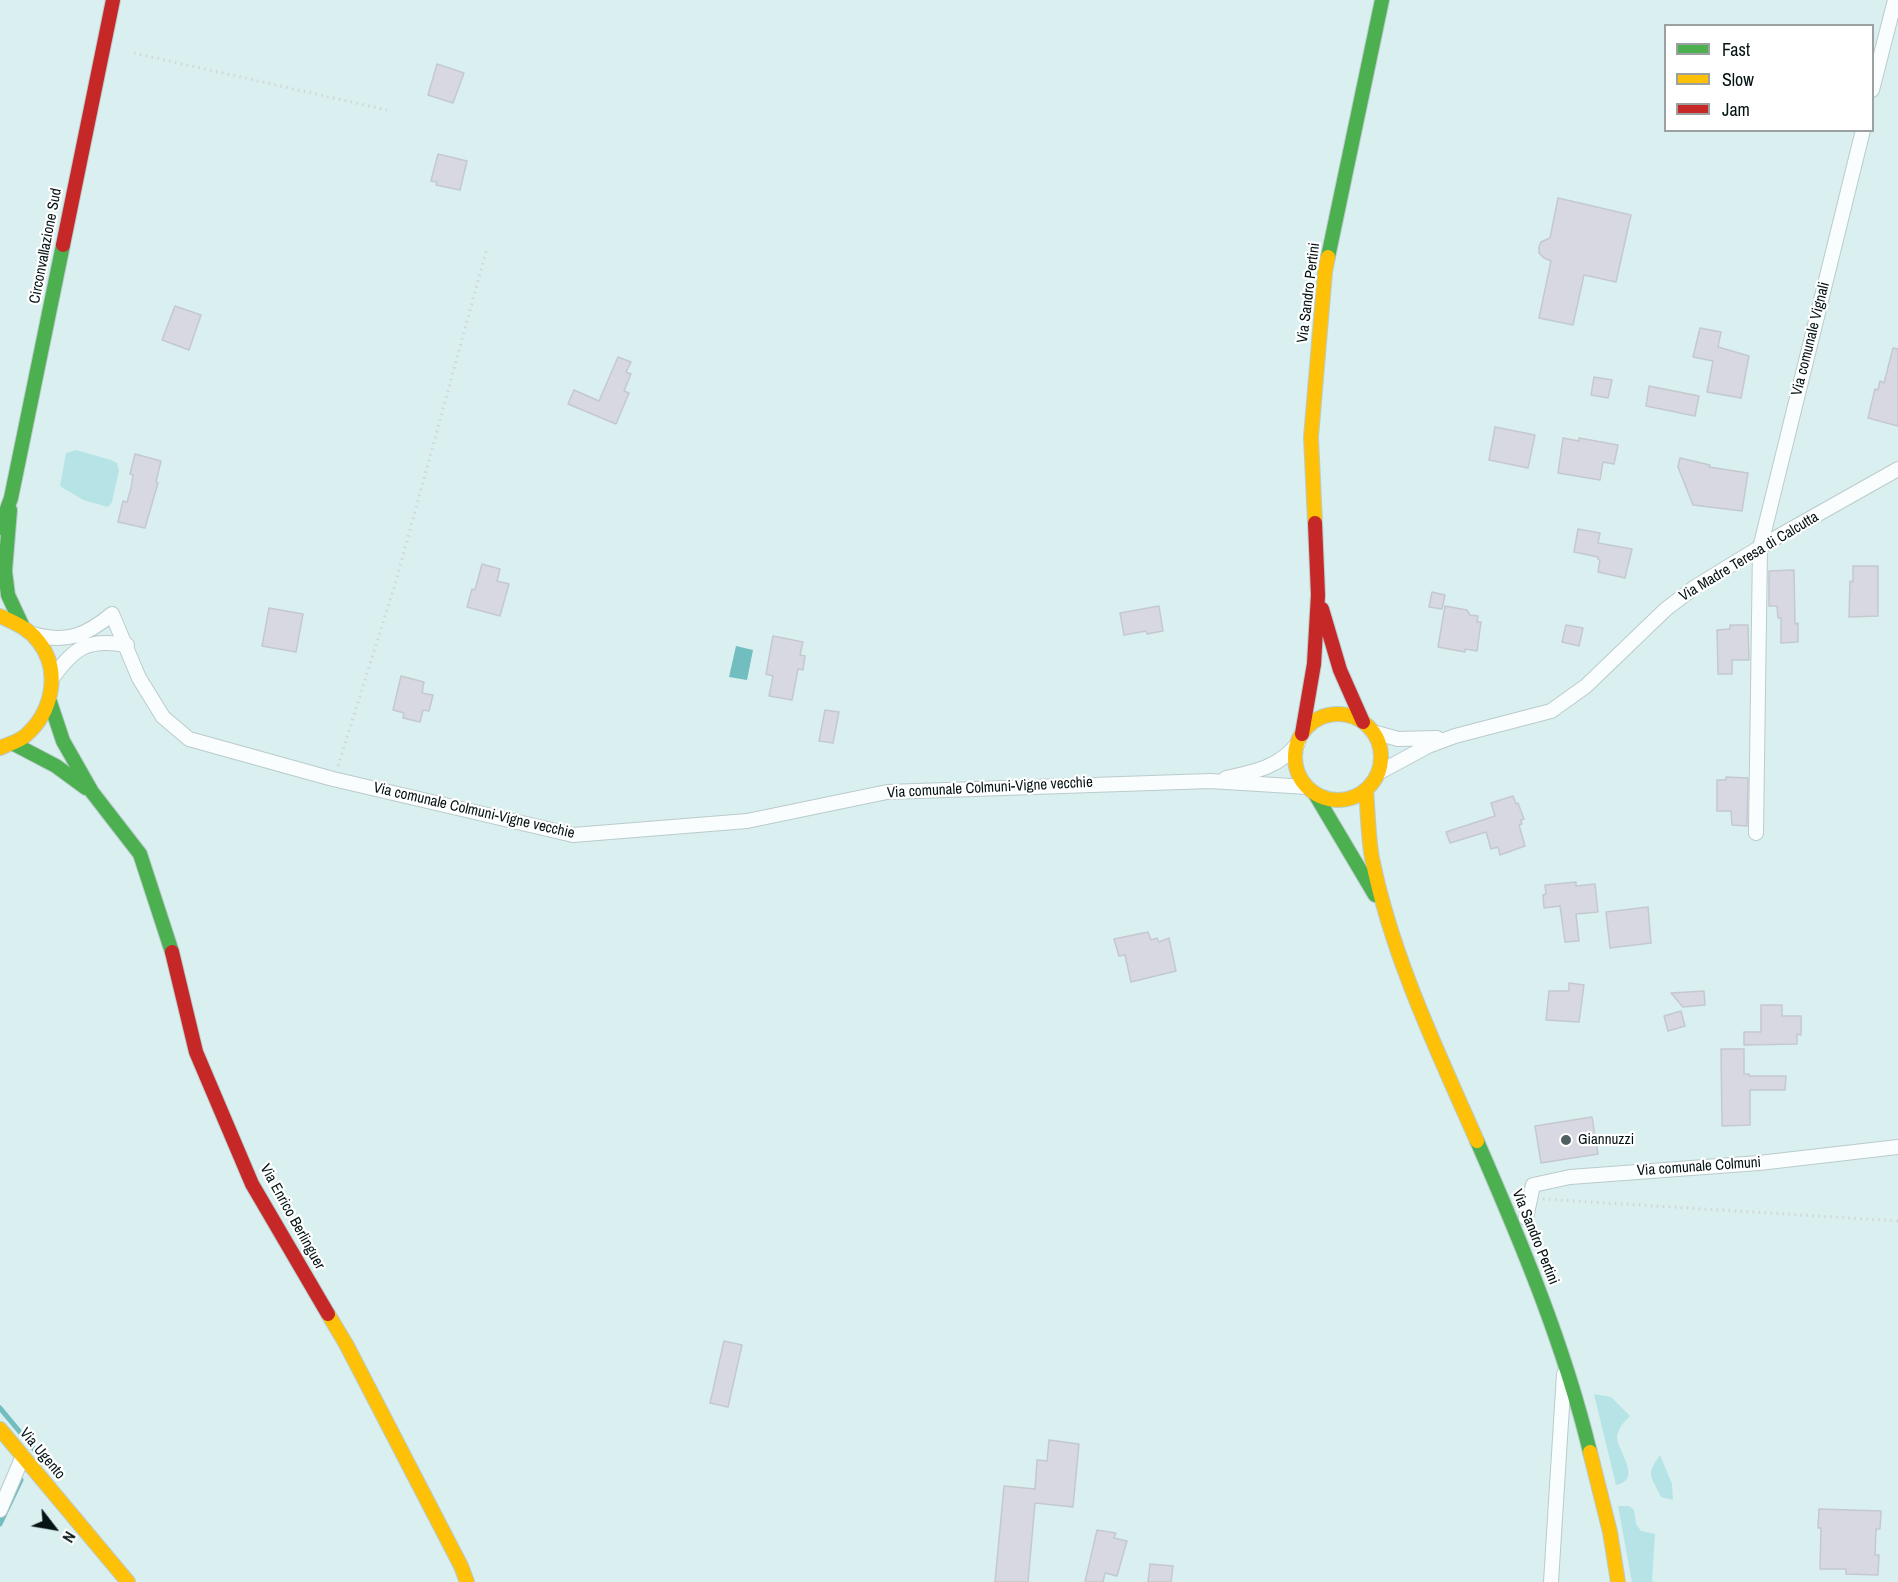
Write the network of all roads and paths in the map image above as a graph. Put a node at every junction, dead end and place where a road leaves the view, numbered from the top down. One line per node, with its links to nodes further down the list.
1 (113, 0): 10 (street, Circonvallazione Sud)
2 (1382, 0): 13 (street, Via Sandro Pertini)
3 (1895, 0): 5 (street)
4 (134, 53): 6 (path)
5 (1874, 82)
6 (387, 110)
7 (1863, 132): 12 (street, Via comunale Vignali)
8 (487, 248): 26 (path)
9 (1898, 469): 12 (street, Via Madre Teresa di Calcutta)
10 (11, 498): 11 (street, Circonvallazione Sud); 15 (street, Circonvallazione Sud)
11 (0, 528)
12 (1760, 548): 21 (street, Via Madre Teresa di Calcutta); 31 (street, Via comunale Vignali)
13 (1318, 595): 19 (street); 22 (street)
14 (0, 616): 15 (street)
15 (28, 630): 16 (street, Via comunale Colmuni-Vigne vecchie); 17 (street, Circonvallazione Sud)
16 (127, 645): 17 (street); 26 (street, Via comunale Colmuni-Vigne vecchie)
17 (52, 677): 18 (street, Circonvallazione Sud)
18 (50, 702): 23 (street, Circonvallazione Sud); 30 (street, Via Enrico Berlinguer)
19 (1363, 722): 20 (street); 22 (street)
20 (1373, 732): 21 (street, Via Madre Teresa di Calcutta); 25 (street)
21 (1455, 736): 25 (street, Via Madre Teresa di Calcutta)
22 (1300, 739): 27 (street); 29 (street)
23 (14, 744): 24 (street, Circonvallazione Sud); 30 (street, Via Enrico Berlinguer)
24 (0, 748)
25 (1378, 772): 28 (street)
26 (333, 779): 27 (street, Via comunale Colmuni-Vigne vecchie)
27 (1210, 781): 29 (street, Via comunale Colmuni-Vigne vecchie)
28 (1366, 790): 29 (street); 32 (street, Via Sandro Pertini)
29 (1311, 791): 32 (street, Via Sandro Pertini)
30 (92, 792): 41 (street, Via Enrico Berlinguer)
31 (1756, 832)
32 (1387, 915): 36 (street, Via Sandro Pertini)
33 (1898, 1148): 34 (street, Via comunale Colmuni)
34 (1526, 1218): 35 (path)
35 (1898, 1221)
36 (1564, 1357): 42 (street); 43 (street, Via Sandro Pertini)
37 (0, 1430): 38 (street, Via Ugento)
38 (23, 1456): 39 (street); 40 (street, Via Ugento)
39 (0, 1509)
40 (128, 1582)
41 (467, 1582)
42 (1551, 1582)
43 (1618, 1582)

